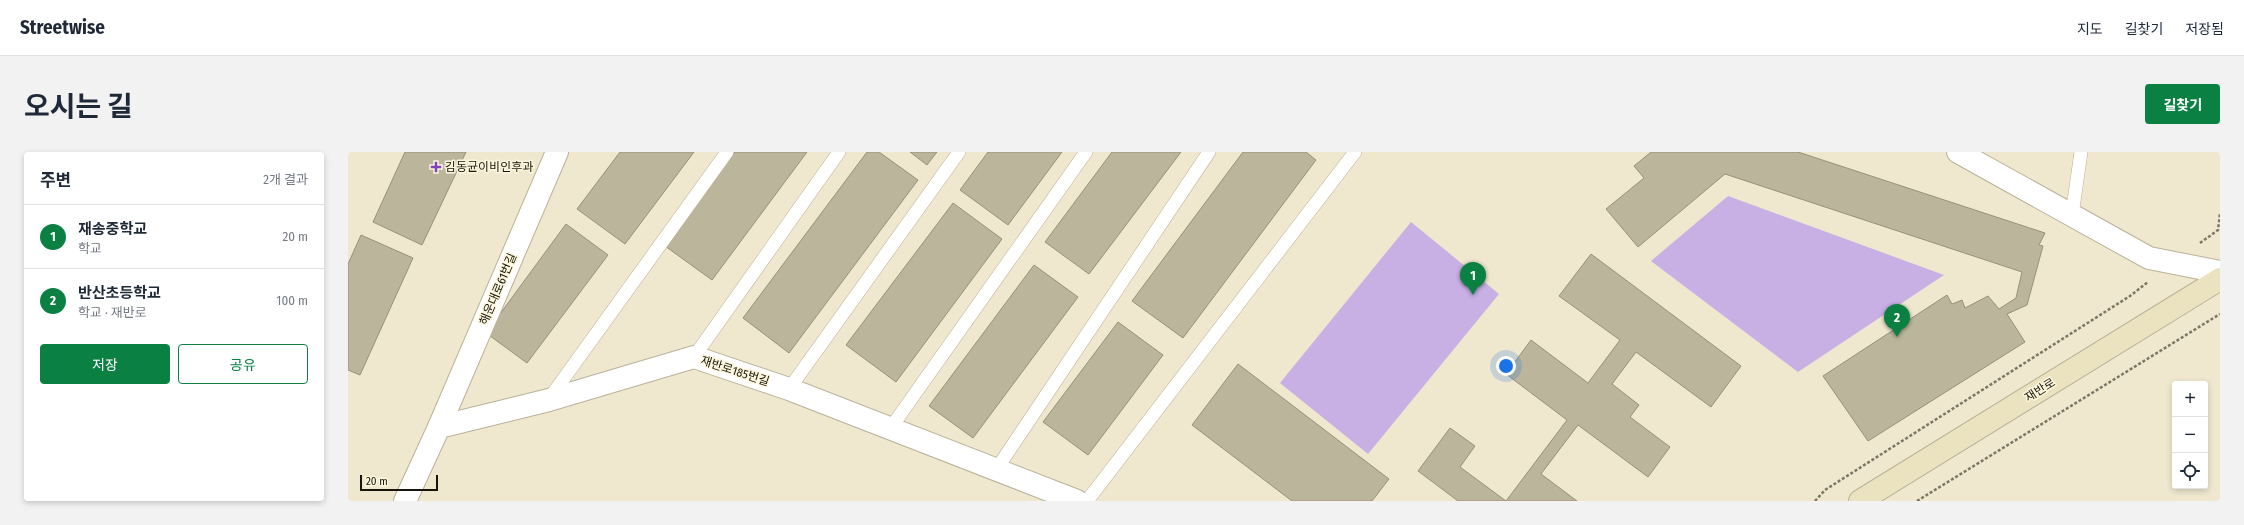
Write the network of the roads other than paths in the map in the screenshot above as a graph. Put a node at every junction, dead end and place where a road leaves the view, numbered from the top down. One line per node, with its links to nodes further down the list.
1 (557, 152): 16 (street, 해운대로61번길)
2 (727, 152): 15 (lane)
3 (839, 152): 13 (lane)
4 (959, 152): 14 (lane)
5 (1086, 152): 17 (lane)
6 (1209, 152): 18 (lane)
7 (1356, 152): 21 (lane)
8 (1958, 152): 10 (street)
9 (2081, 152): 10 (lane)
10 (2072, 215): 11 (street)
11 (2220, 272)
12 (2220, 279): 22 (main road, 재반로)
13 (694, 357): 14 (street, 재반로185번길); 15 (street, 재반로185번길)
14 (789, 389): 17 (street, 재반로185번길)
15 (549, 400): 16 (street, 재반로185번길)
16 (439, 427): 19 (street)
17 (890, 429): 18 (street, 재반로185번길)
18 (996, 470): 20 (street, 재반로185번길)
19 (405, 501)
20 (1077, 501)
21 (1087, 501)
22 (1860, 501)

